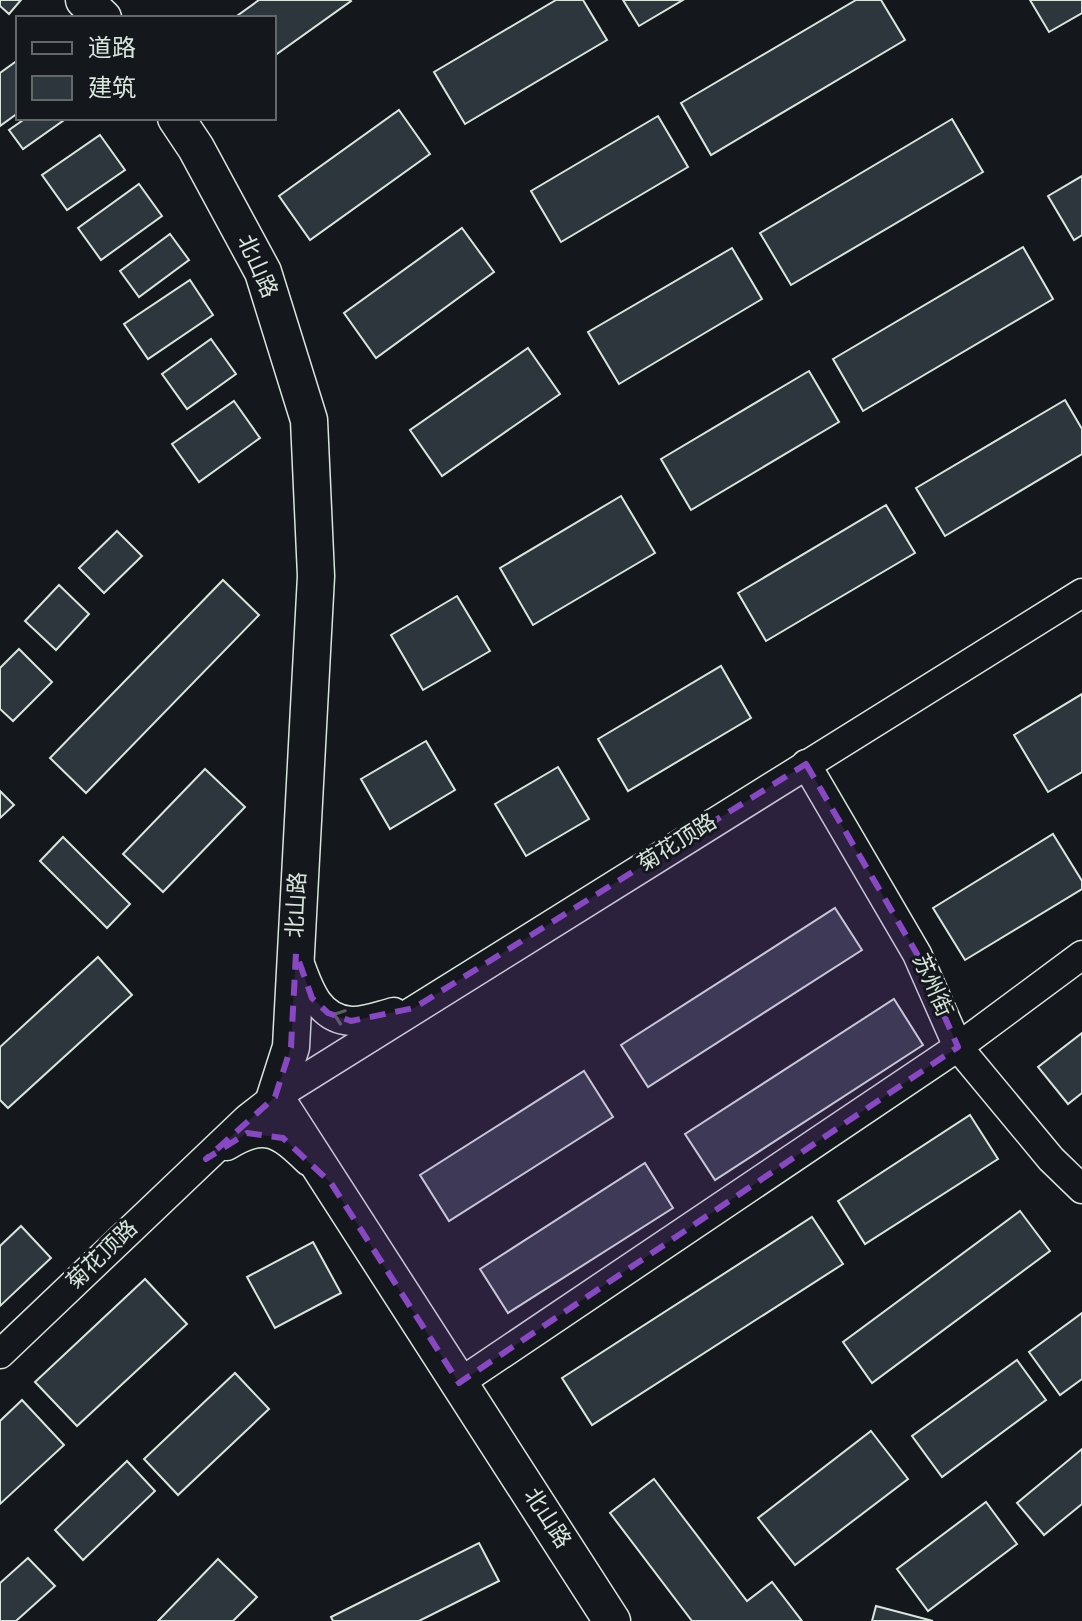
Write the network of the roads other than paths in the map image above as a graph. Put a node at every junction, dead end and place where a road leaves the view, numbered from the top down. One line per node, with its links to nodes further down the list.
1 (84, 0): 2 (main road)
2 (101, 16)
3 (177, 120): 6 (main road, 北山路)
4 (1082, 593): 5 (street, 菊花顶路)
5 (806, 764): 8 (street, 菊花顶路); 9 (street, 苏州街)
6 (296, 953): 8 (street, one-way to 6); 10 (main road, 北山路)
7 (1082, 955): 9 (street)
8 (414, 1008): 10 (street, 菊花顶路)
9 (958, 1047): 13 (street, 苏州街); 15 (street)
10 (275, 1097): 11 (street, 菊花顶路); 12 (main road, 北山路)
11 (206, 1159): 12 (street); 14 (street, 菊花顶路)
12 (331, 1183): 15 (main road, 北山路)
13 (1082, 1189)
14 (0, 1354)
15 (459, 1383): 16 (main road, 北山路)
16 (612, 1621)

